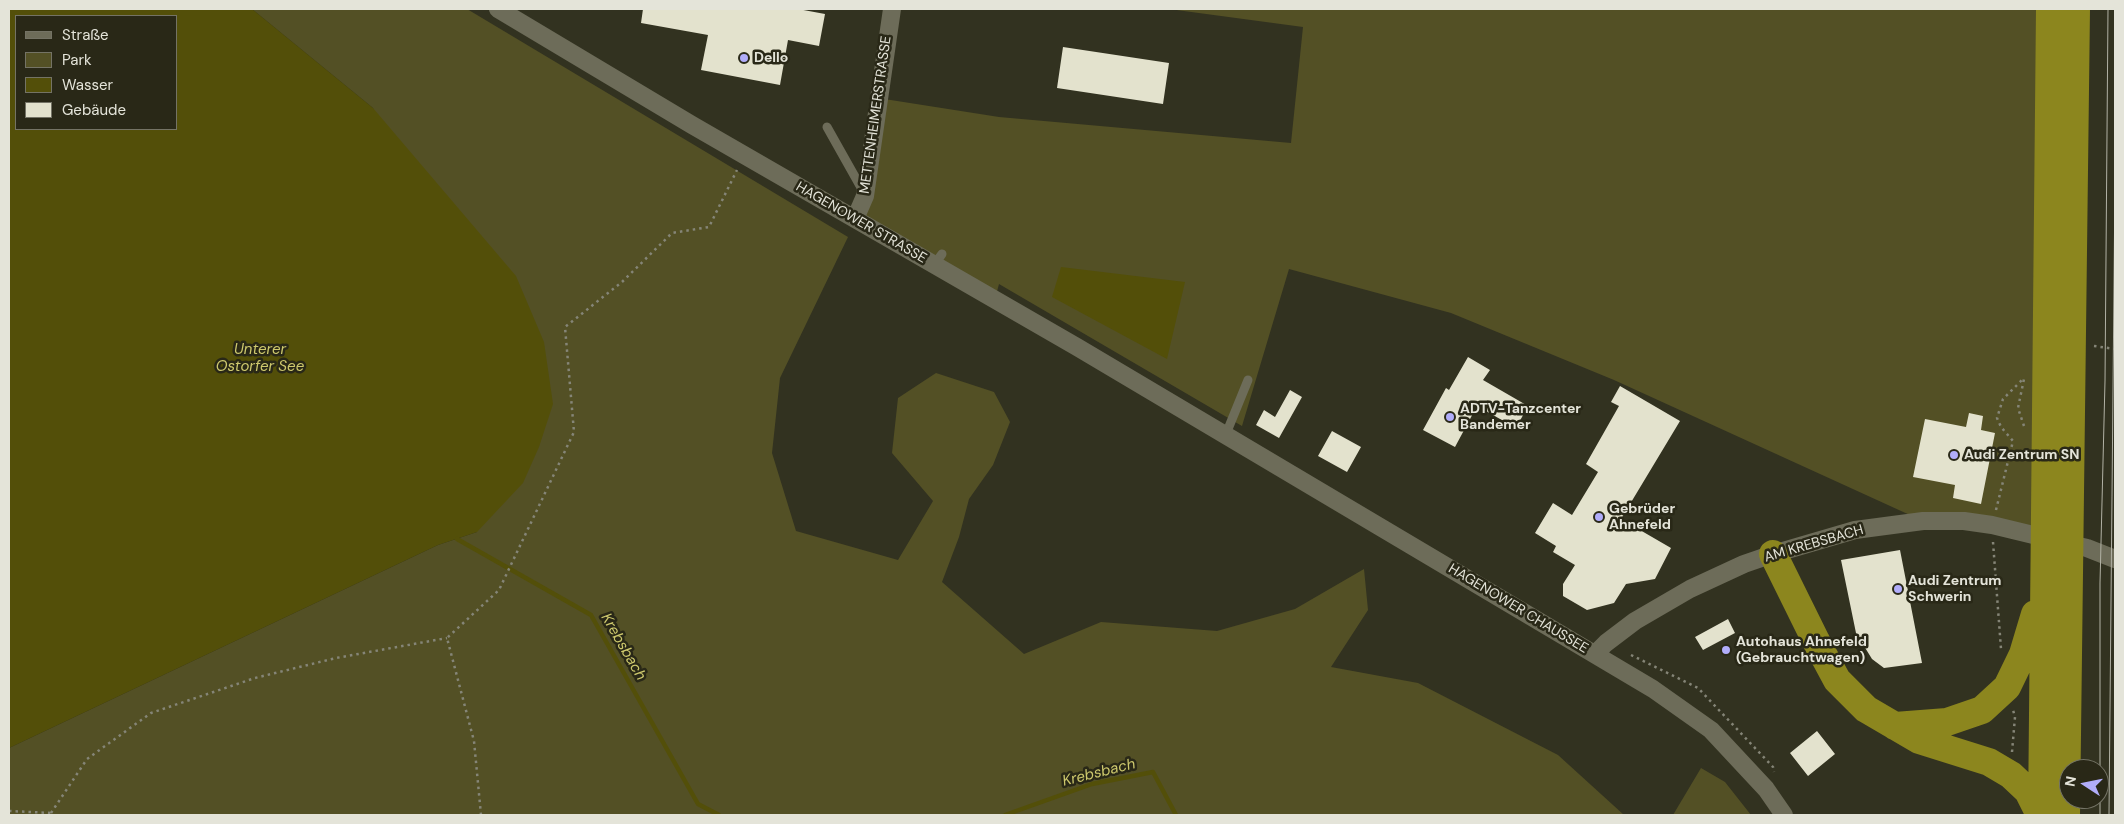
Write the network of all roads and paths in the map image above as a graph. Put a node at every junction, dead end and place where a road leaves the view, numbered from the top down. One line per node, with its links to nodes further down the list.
1 (500, 9): 6 (street, HAGENOWER STRASSE)
2 (892, 9): 7 (street, METTENHEIMERSTRASSE)
3 (2050, 9): 12 (highway)
4 (2076, 9): 12 (highway)
5 (827, 126): 7 (lane)
6 (746, 156): 8 (street, HAGENOWER STRASSE); 17 (path)
7 (865, 196): 8 (street, METTENHEIMERSTRASSE)
8 (854, 219): 11 (street, HAGENOWER STRASSE)
9 (2024, 378): 13 (path)
10 (1248, 380): 11 (lane)
11 (1226, 434): 18 (street, HAGENOWER CHAUSSEE)
12 (2059, 475): 16 (highway)
13 (1992, 525): 14 (street, AM KREBSBACH); 15 (street, AM KREBSBACH)
14 (1773, 554): 18 (street, AM KREBSBACH); 19 (highway)
15 (2115, 559)
16 (2053, 567): 19 (highway); 24 (highway); 25 (highway)
17 (447, 638): 21 (path); 22 (path)
18 (1594, 654): 23 (street, HAGENOWER CHAUSSEE)
19 (1894, 726): 24 (highway)
20 (9, 811): 21 (path)
21 (51, 814)
22 (481, 815)
23 (1784, 815)
24 (2041, 815)
25 (2066, 815)

